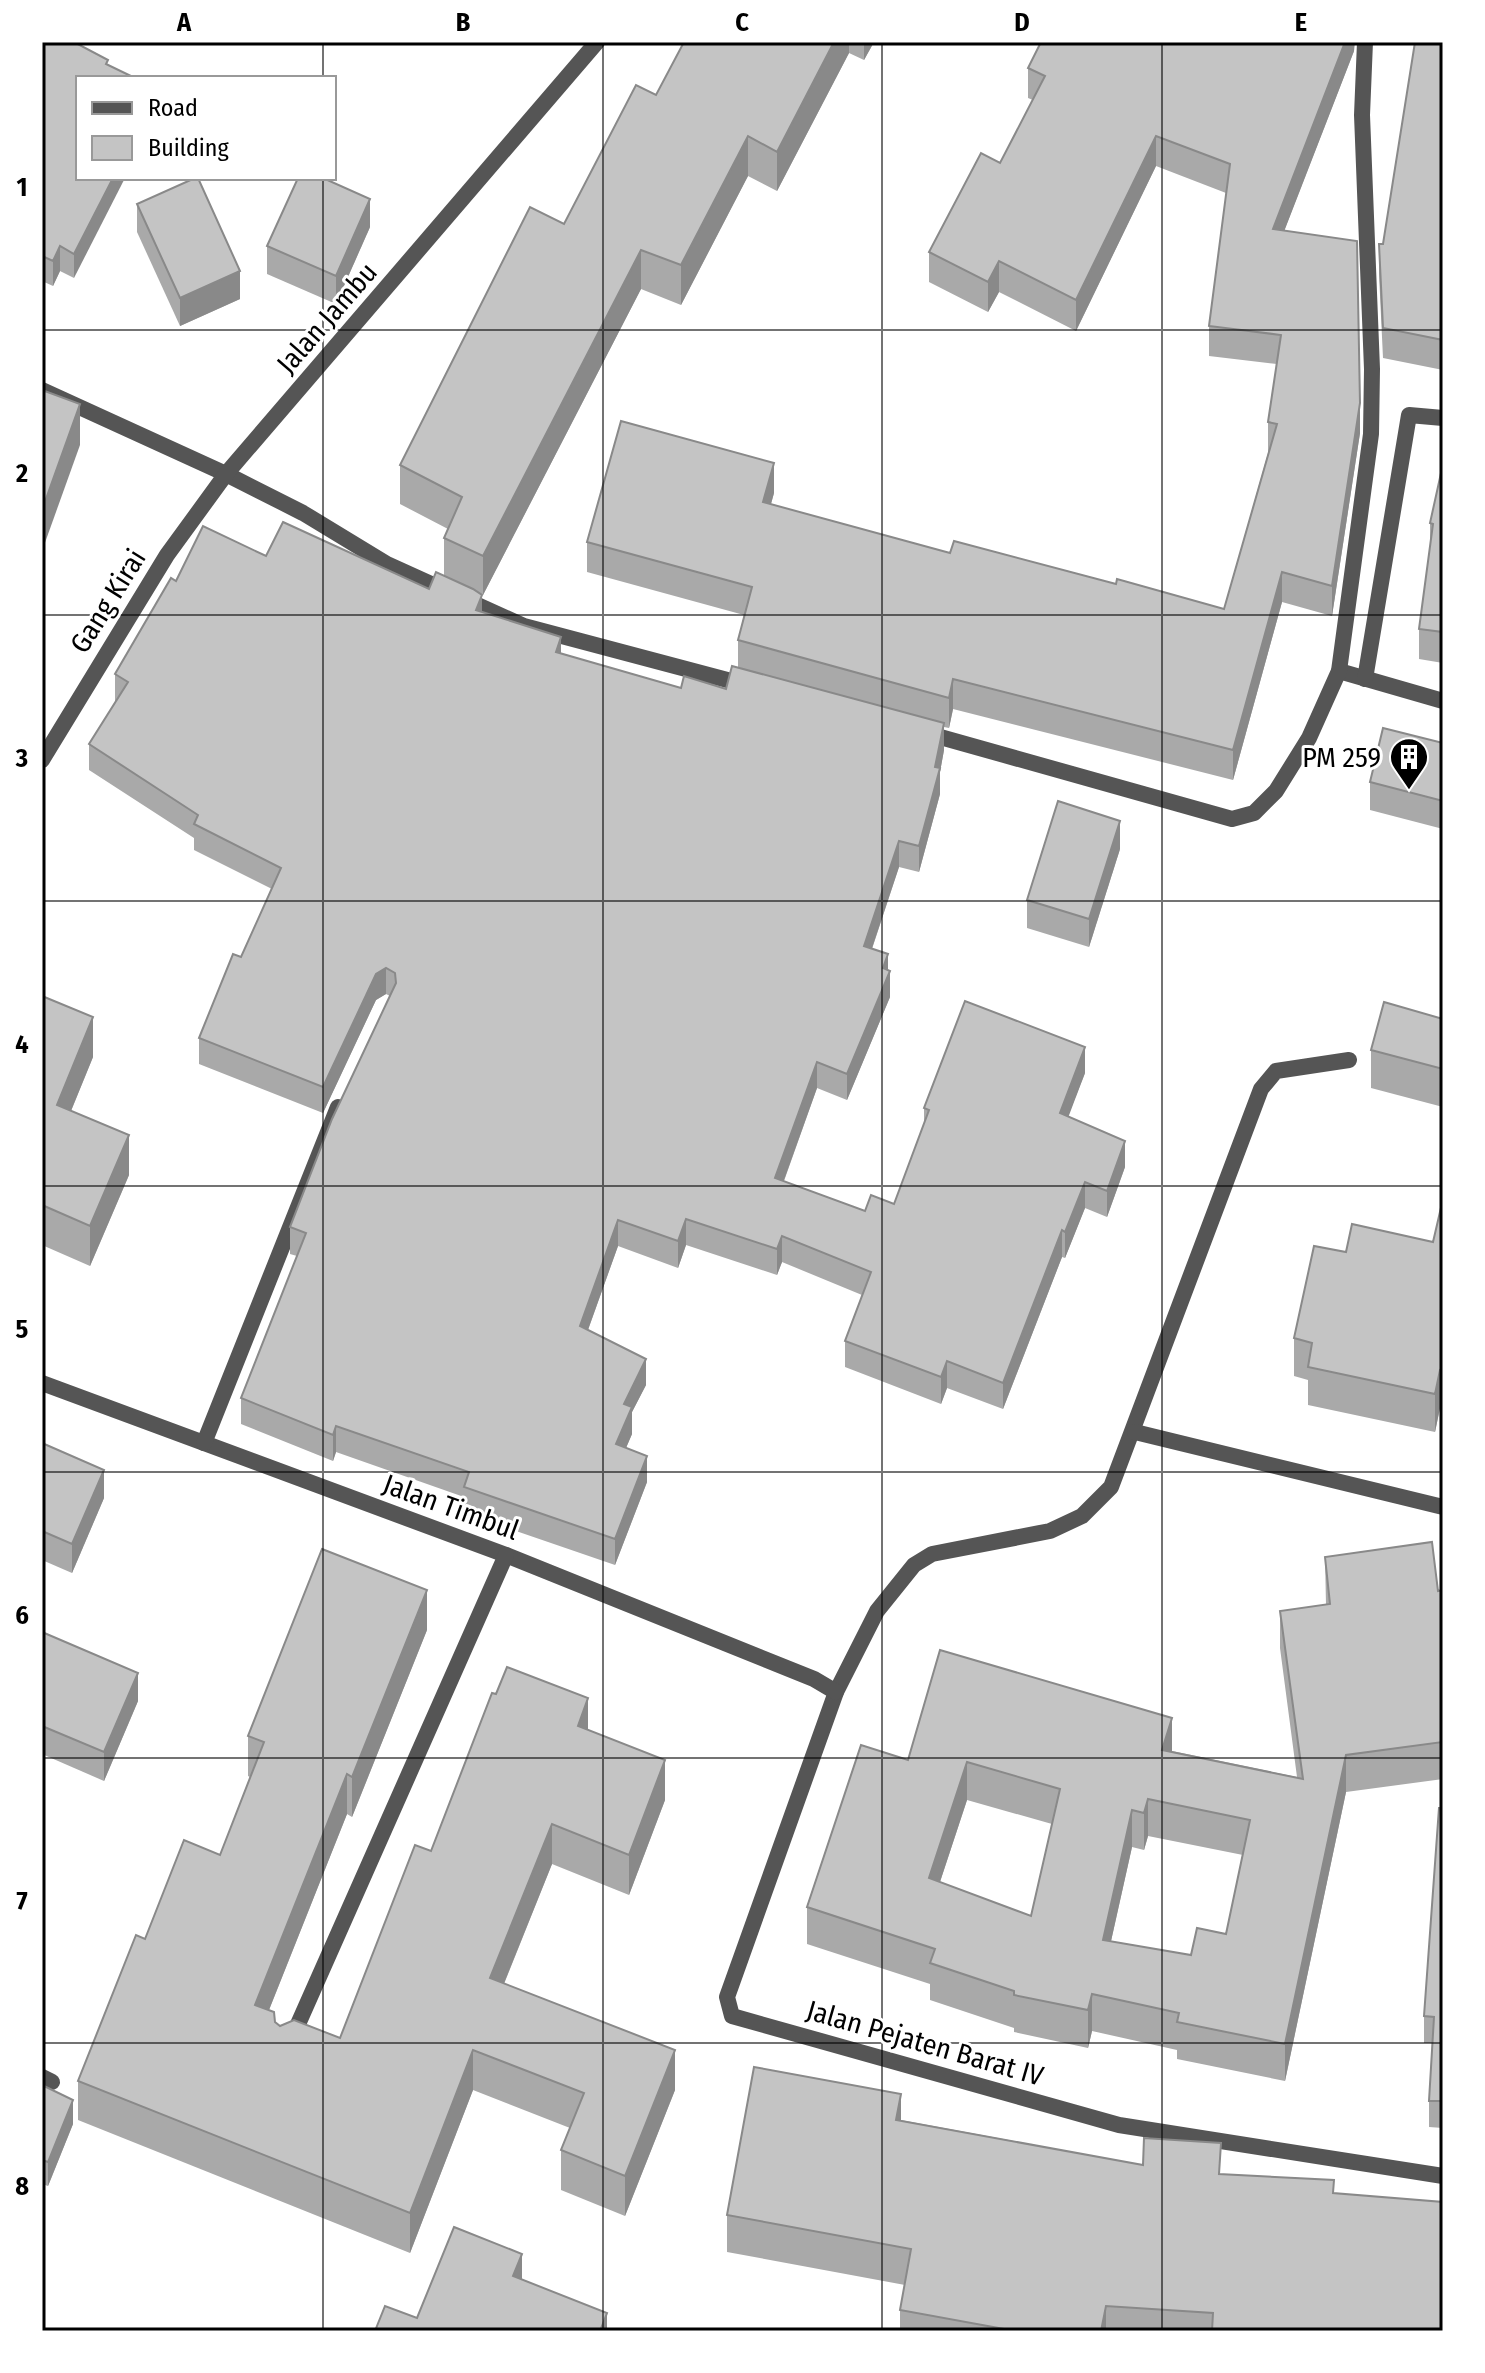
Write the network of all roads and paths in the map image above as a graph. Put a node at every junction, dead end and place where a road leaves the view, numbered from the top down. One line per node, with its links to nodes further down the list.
1 (597, 42): 5 (street, Jalan Jambu)
2 (1365, 42): 6 (street)
3 (42, 390): 5 (street)
4 (1443, 418): 7 (street)
5 (226, 474): 8 (street); 11 (street, Gang Kirai)
6 (1339, 671): 7 (street); 10 (street)
7 (1365, 679): 9 (street)
8 (770, 691)
9 (1443, 701)
10 (908, 728)
11 (42, 760)
12 (1349, 1060): 15 (street)
13 (348, 1086): 16 (street)
14 (42, 1383): 16 (street, Jalan Timbul)
15 (1135, 1432): 17 (street); 19 (street)
16 (204, 1443): 18 (street, Jalan Timbul)
17 (1443, 1507)
18 (506, 1555): 19 (street, Jalan Timbul); 20 (street)
19 (836, 1692): 21 (street, Jalan Pejaten Barat IV)
20 (284, 2056)
21 (1443, 2176)

